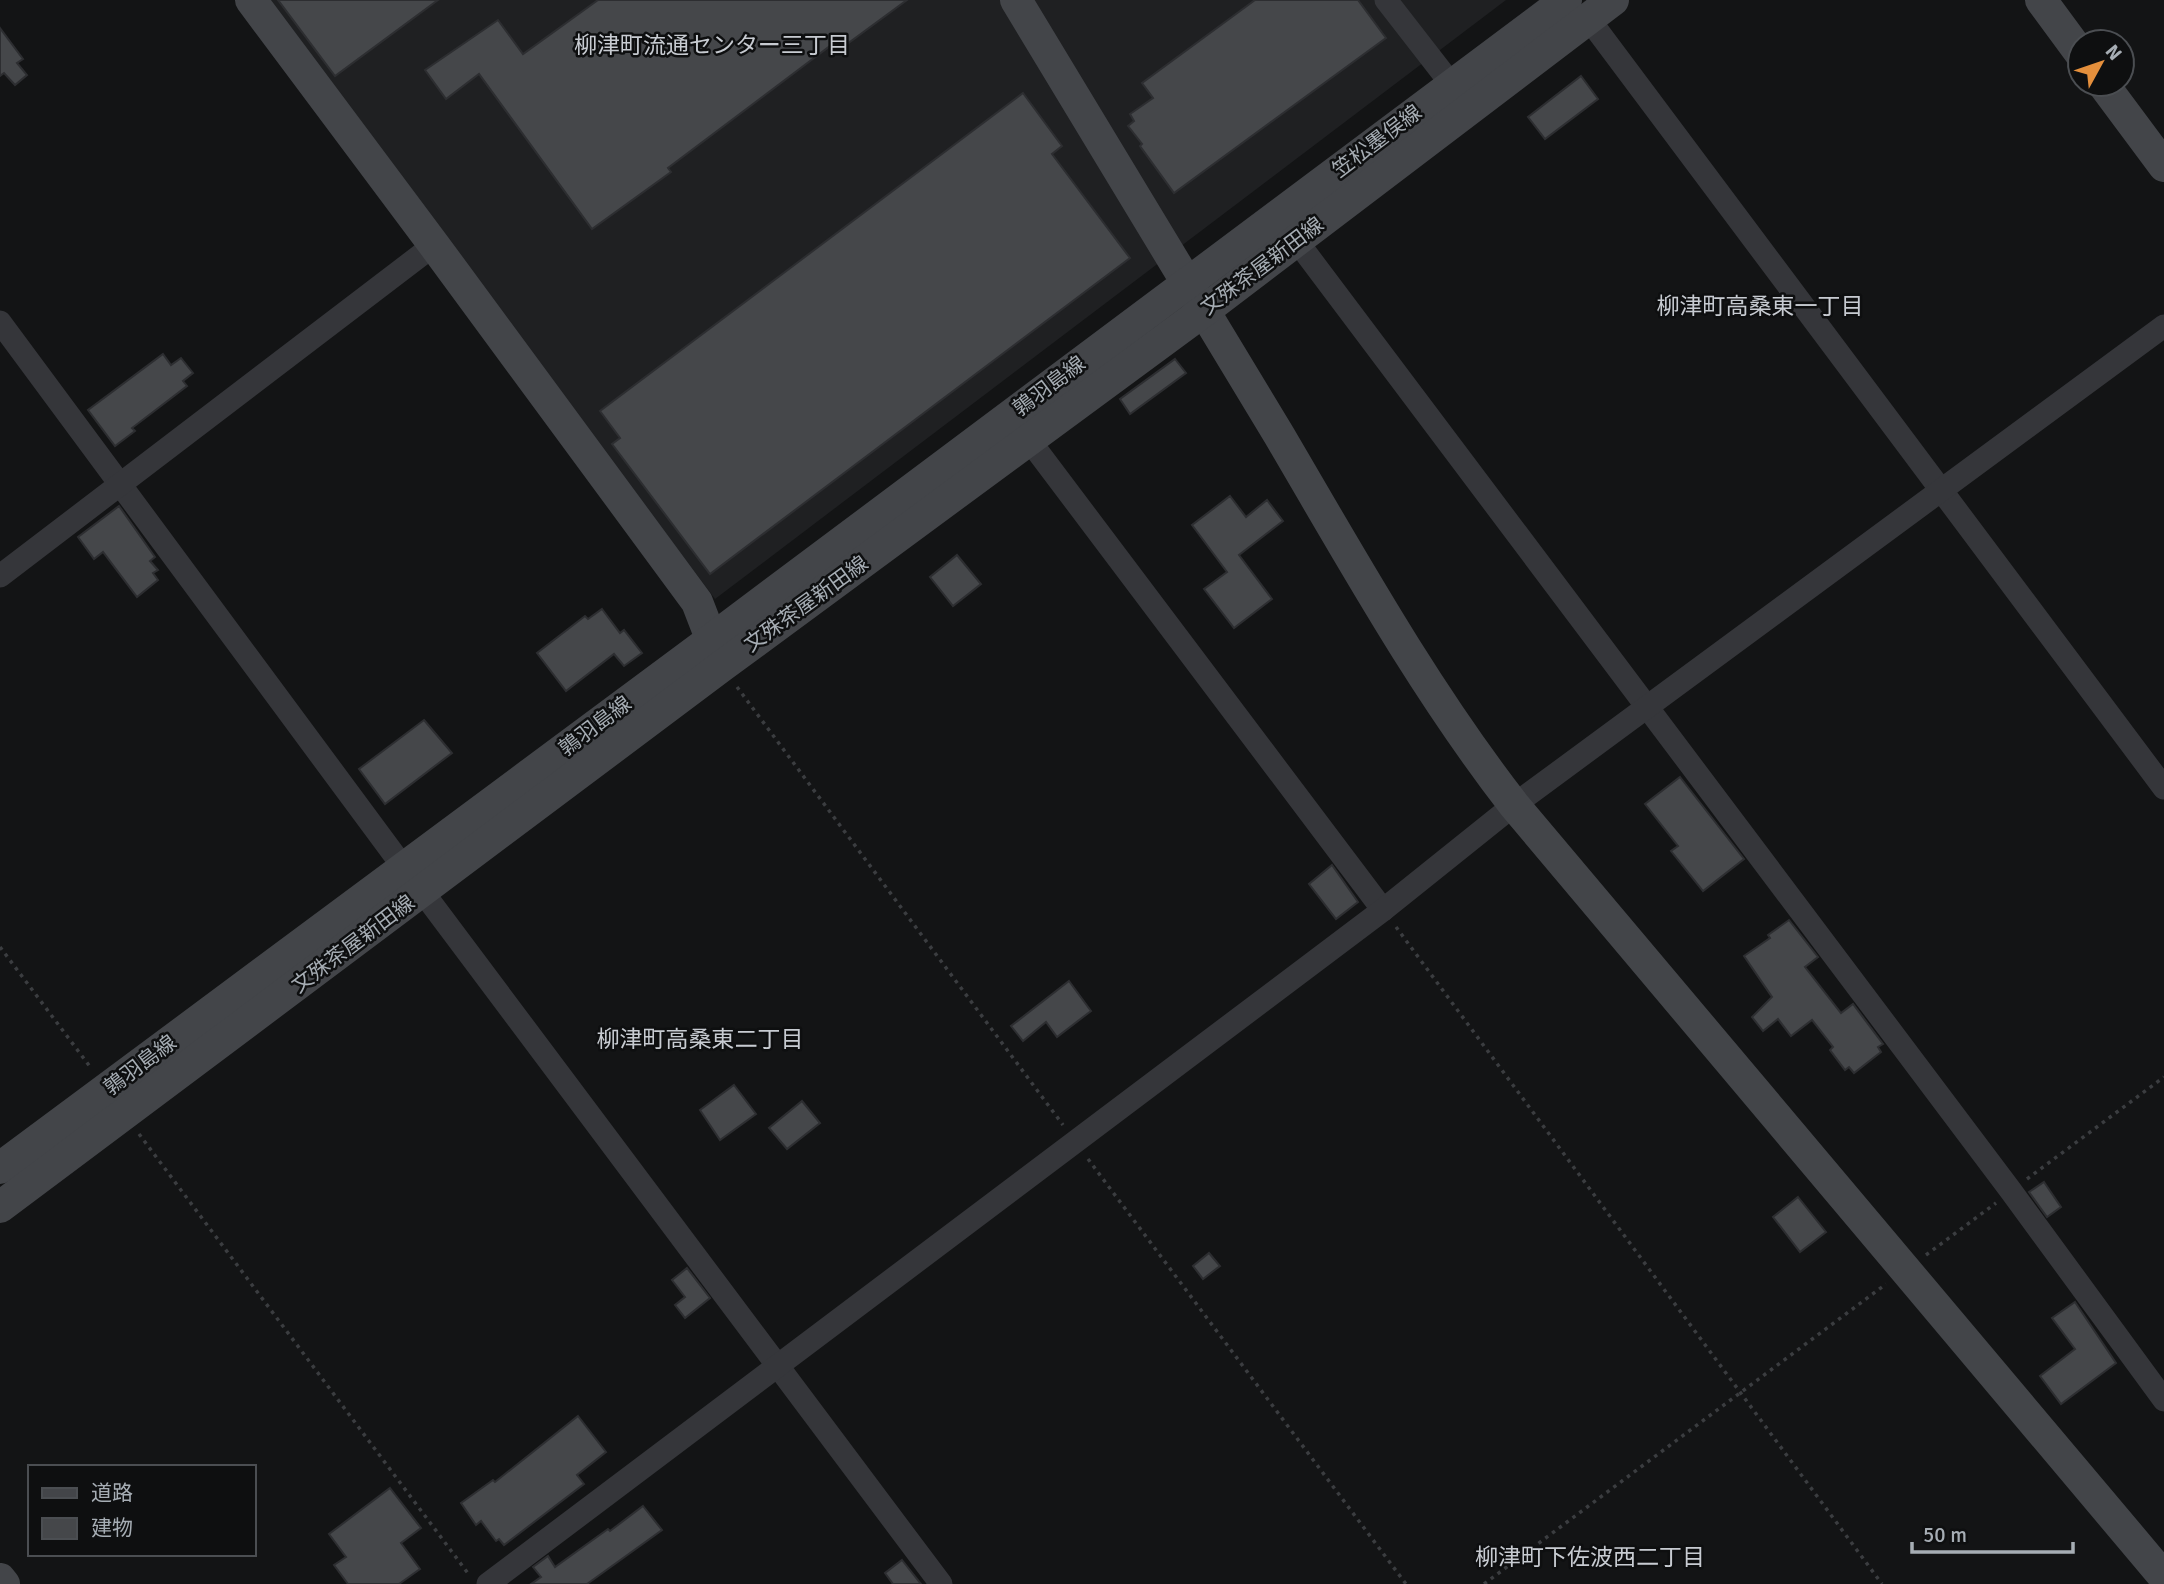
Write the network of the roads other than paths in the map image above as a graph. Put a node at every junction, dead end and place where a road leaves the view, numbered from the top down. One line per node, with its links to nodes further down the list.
1 (251, 0): 11 (main road)
2 (1016, 0): 12 (main road)
3 (1386, 0): 7 (street)
4 (2041, 0): 6 (main road)
5 (1570, 4): 7 (main road, 笠松墨俣線); 10 (main road, 文殊茶屋新田線); 18 (street)
6 (2066, 34)
7 (1452, 85): 12 (main road, 笠松墨俣線)
8 (2113, 98): 9 (main road)
9 (2164, 166)
10 (1296, 240): 13 (main road, 文殊茶屋新田線); 21 (street)
11 (434, 245): 17 (street); 20 (main road)
12 (1188, 282): 13 (main road); 20 (main road, 鶉羽島線)
13 (1205, 310): 16 (main road, 文殊茶屋新田線); 23 (main road)
14 (0, 322): 17 (street)
15 (2164, 326): 18 (street)
16 (1029, 440): 20 (main road, 文殊茶屋新田線); 25 (street)
17 (121, 484): 19 (street); 24 (street)
18 (1943, 491): 21 (street); 22 (street)
19 (0, 576)
20 (717, 653): 24 (main road, 文殊茶屋新田線)
21 (1647, 708): 23 (street); 29 (street)
22 (2164, 788)
23 (1514, 805): 25 (street); 30 (main road)
24 (413, 879): 26 (main road, 鶉羽島線); 27 (main road, 文殊茶屋新田線); 28 (street)
25 (1383, 910): 28 (street)
26 (0, 1168)
27 (0, 1207)
28 (778, 1365): 33 (street); 34 (street)
29 (2164, 1400)
30 (2164, 1577)
31 (0, 1579): 32 (main road)
32 (4, 1584)
33 (488, 1584)
34 (941, 1584)

